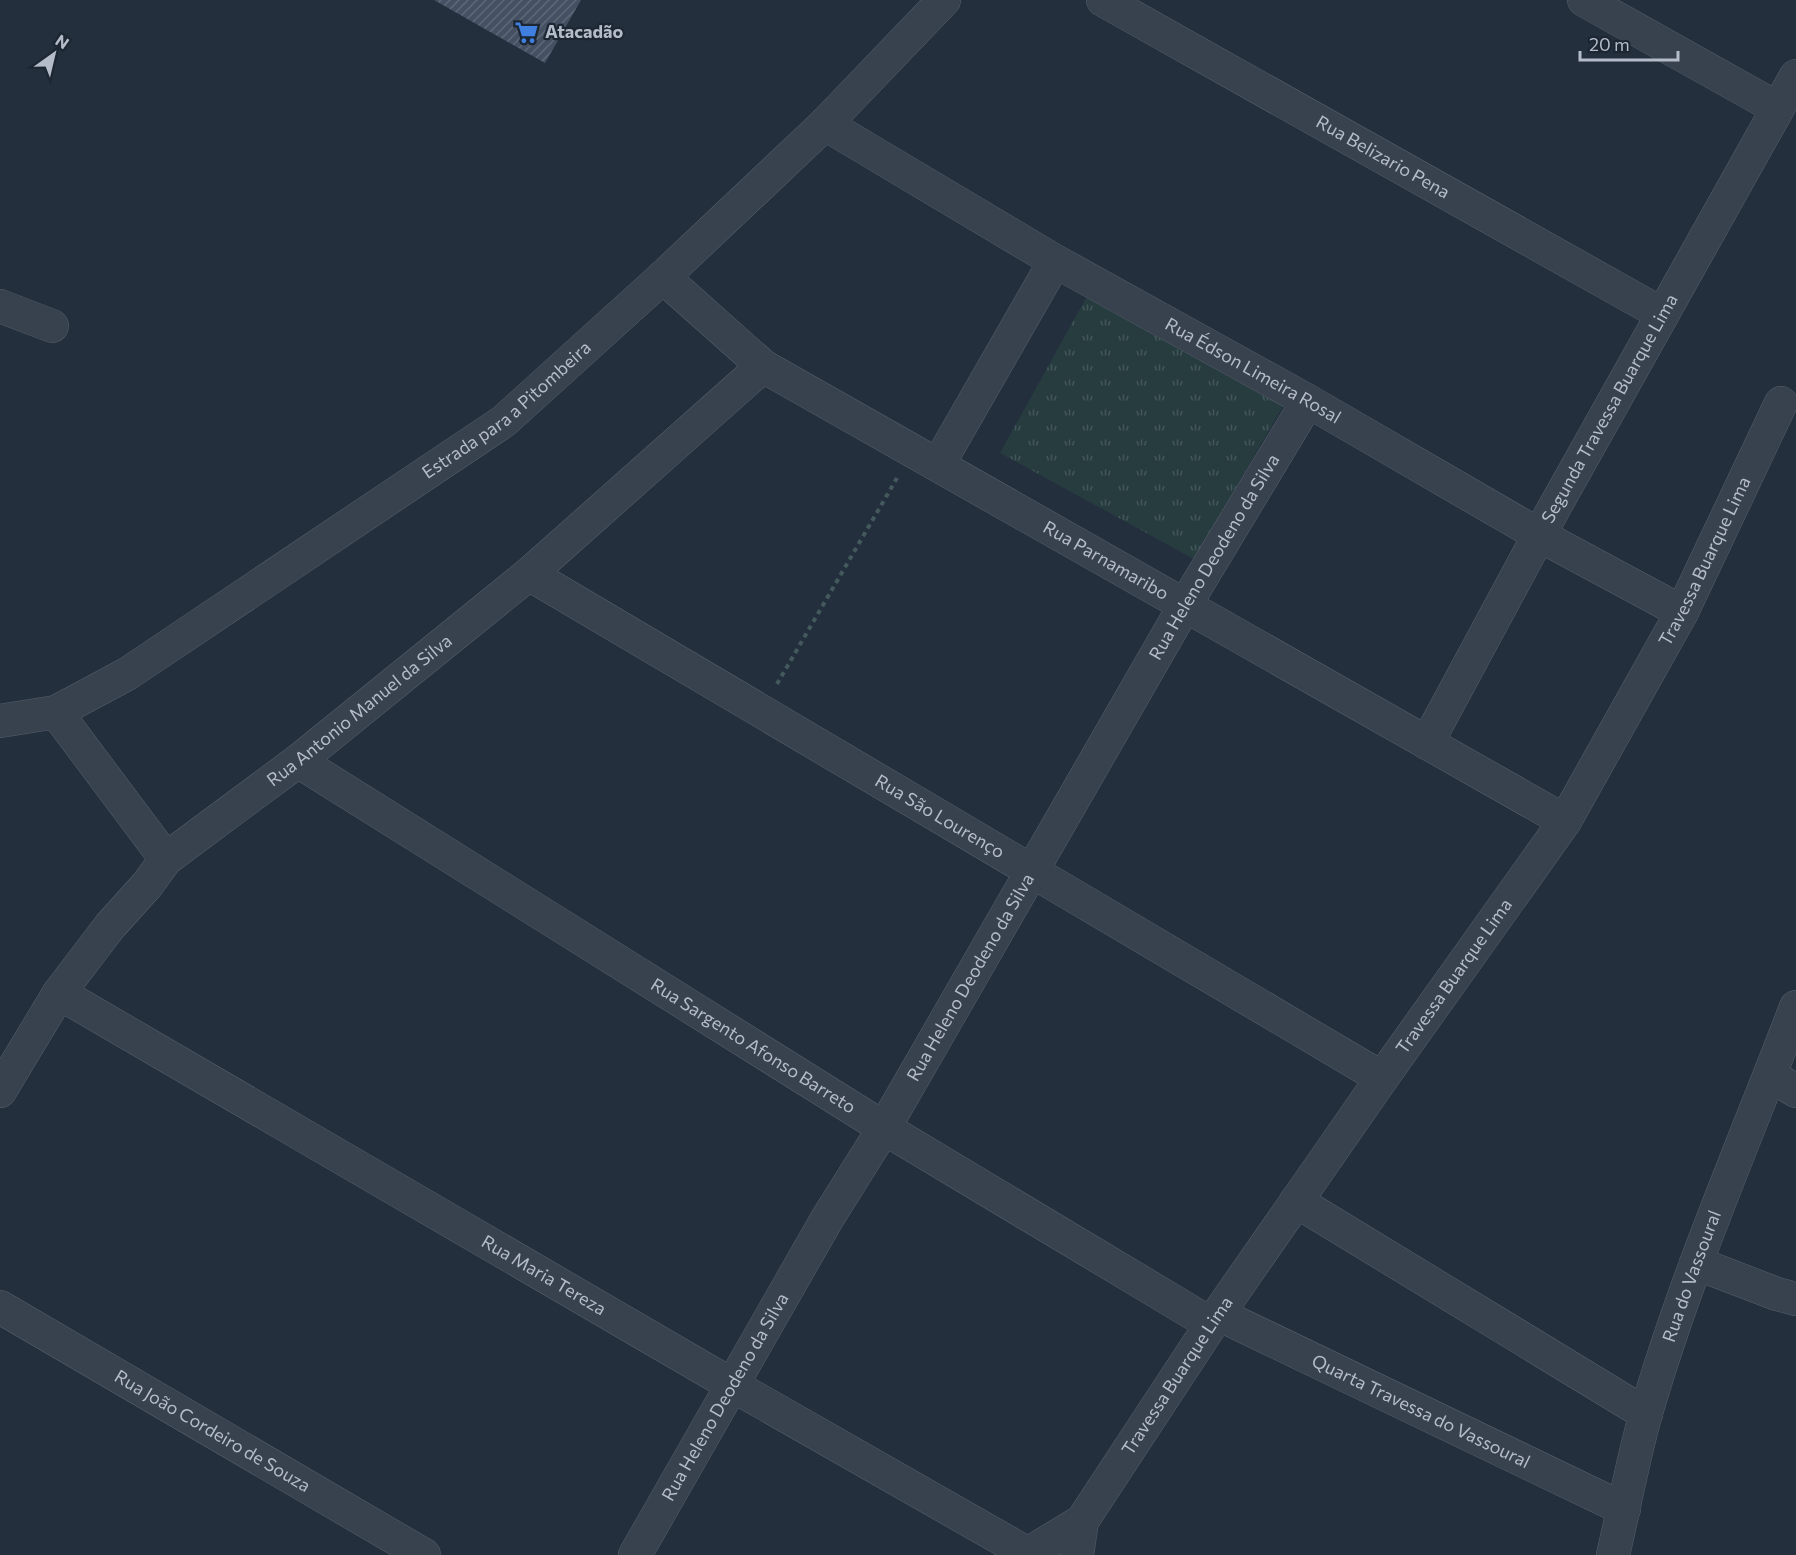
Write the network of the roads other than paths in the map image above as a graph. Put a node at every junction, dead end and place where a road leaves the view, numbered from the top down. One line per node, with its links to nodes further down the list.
1 (944, 0): 6 (street, Estrada para a Pitombeira)
2 (1104, 0): 10 (street, Rua Belizario Pena)
3 (1584, 0): 5 (street)
4 (1796, 76): 5 (street, Segunda Travessa Buarque Lima)
5 (1778, 108): 10 (street, Segunda Travessa Buarque Lima)
6 (825, 124): 7 (street, Rua Édson Limeira Rosal); 8 (street, Estrada para a Pitombeira)
7 (1055, 261): 13 (street, Rua Édson Limeira Rosal); 15 (street)
8 (663, 277): 12 (street, Rua Parnamaribo); 20 (street, Estrada para a Pitombeira)
9 (0, 306): 11 (street)
10 (1662, 314): 16 (street, Segunda Travessa Buarque Lima)
11 (52, 326)
12 (763, 366): 15 (street, Rua Parnamaribo); 17 (street, Rua Antonio Manuel da Silva)
13 (1308, 401): 16 (street, Rua Édson Limeira Rosal); 18 (street, Rua Heleno Deodeno da Silva)
14 (1781, 403): 19 (street, Travessa Buarque Lima)
15 (925, 458): 18 (street, Rua Parnamaribo)
16 (1539, 535): 19 (street, Rua Édson Limeira Rosal); 22 (street, Segunda Travessa Buarque Lima)
17 (529, 574): 23 (street, Rua Antonio Manuel da Silva); 26 (street, Rua São Lourenço)
18 (1185, 605): 22 (street, Rua Parnamaribo); 26 (street, Rua Heleno Deodeno da Silva)
19 (1682, 612): 24 (street, Travessa Buarque Lima)
20 (56, 712): 21 (street, Estrada para a Pitombeira); 25 (street)
21 (0, 721)
22 (1427, 742): 24 (street, Rua Parnamaribo)
23 (298, 761): 25 (street, Rua Antonio Manuel da Silva); 32 (street, Rua Sargento Afonso Barreto)
24 (1565, 821): 29 (street, Travessa Buarque Lima)
25 (166, 860): 27 (street, Rua Antonio Manuel da Silva)
26 (1033, 871): 29 (street, Rua São Lourenço); 32 (street, Rua Heleno Deodeno da Silva)
27 (59, 993): 31 (street, Rua Antonio Manuel da Silva); 38 (street, Rua Maria Tereza)
28 (1796, 1007): 30 (street, Rua do Vassoural)
29 (1382, 1078): 33 (street, Travessa Buarque Lima)
30 (1783, 1083): 34 (street, Rua do Vassoural)
31 (0, 1091)
32 (884, 1128): 37 (street, Rua Sargento Afonso Barreto); 38 (street, Rua Heleno Deodeno da Silva)
33 (1296, 1201): 37 (street, Travessa Buarque Lima); 39 (street)
34 (1696, 1263): 35 (street); 39 (street, Rua do Vassoural)
35 (1796, 1299)
36 (0, 1306): 43 (street, Rua João Cordeiro de Souza)
37 (1214, 1319): 40 (street, Quarta Travessa do Vassoural); 41 (street, Travessa Buarque Lima)
38 (732, 1385): 42 (street, Rua Maria Tereza); 44 (street, Rua Heleno Deodeno da Silva)
39 (1646, 1414): 40 (street, Rua do Vassoural)
40 (1624, 1509): 46 (street, Rua do Vassoural)
41 (1082, 1521): 42 (street); 45 (street)
42 (1028, 1554)
43 (424, 1555)
44 (635, 1555)
45 (1077, 1555)
46 (1613, 1555)

